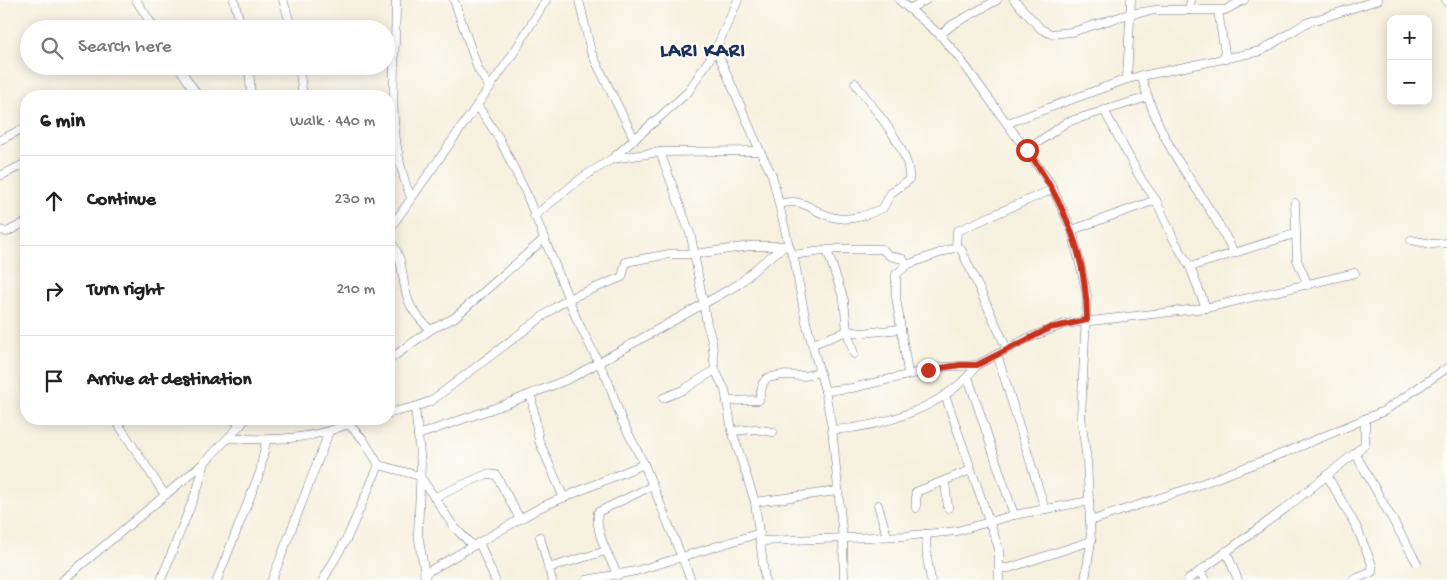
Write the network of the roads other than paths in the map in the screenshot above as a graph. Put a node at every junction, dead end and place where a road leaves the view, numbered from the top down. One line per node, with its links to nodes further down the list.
1 (136, 0): 21 (street)
2 (234, 0): 22 (street)
3 (283, 0): 23 (street)
4 (396, 0): 24 (street)
5 (454, 0): 35 (street)
6 (546, 0): 35 (street)
7 (579, 0): 46 (street)
8 (738, 0): 26 (street)
9 (899, 0): 17 (street)
10 (926, 0): 17 (street)
11 (996, 0): 25 (street)
12 (1014, 0): 20 (street)
13 (1131, 0): 20 (street)
14 (1191, 0): 18 (street)
15 (1244, 0): 19 (street)
16 (1378, 0): 27 (street)
17 (909, 9): 25 (street)
18 (1190, 10): 19 (street); 20 (street)
19 (1218, 11): 27 (street)
20 (1129, 14): 33 (street)
21 (148, 20)
22 (240, 20)
23 (289, 20)
24 (395, 27)
25 (940, 35): 43 (street)
26 (716, 49): 46 (street); 49 (street)
27 (1226, 58): 32 (street)
28 (184, 75): 36 (street)
29 (250, 75): 37 (street)
30 (300, 75): 38 (street)
31 (393, 75): 39 (street)
32 (1141, 75): 33 (street); 40 (street)
33 (1127, 79): 43 (street)
34 (855, 84): 57 (street)
35 (490, 88): 41 (street)
36 (194, 90)
37 (251, 90)
38 (302, 90)
39 (393, 90)
40 (1148, 97): 42 (street); 72 (street)
41 (477, 105): 55 (street); 59 (street)
42 (1104, 110): 48 (street); 56 (street)
43 (1008, 123): 48 (street)
44 (20, 130): 47 (street)
45 (395, 138): 55 (street)
46 (634, 138): 51 (street)
47 (0, 140)
48 (1027, 150): 54 (street)
49 (760, 151): 50 (street); 57 (street)
50 (660, 152): 51 (street); 73 (street)
51 (612, 159): 59 (street)
52 (20, 166): 53 (street)
53 (0, 176)
54 (1053, 189): 63 (street); 69 (street)
55 (411, 198): 60 (street)
56 (1156, 200): 63 (street); 76 (street)
57 (780, 204): 68 (street)
58 (1295, 204): 64 (street)
59 (534, 216): 65 (street)
60 (395, 221)
61 (20, 225): 62 (street)
62 (0, 230)
63 (1072, 230): 82 (street)
64 (1294, 234): 72 (street); 78 (street)
65 (545, 238): 79 (street); 83 (street)
66 (1412, 240): 67 (street)
67 (1447, 243)
68 (786, 246): 73 (street); 74 (street); 80 (street)
69 (956, 247): 75 (street); 87 (street)
70 (395, 248): 83 (street)
71 (827, 250): 74 (street); 75 (street); 85 (street)
72 (1234, 253): 76 (street)
73 (695, 254): 79 (street); 80 (street)
74 (792, 255): 86 (street)
75 (907, 265): 84 (street)
76 (1190, 267): 81 (street)
77 (1355, 273): 78 (street)
78 (1308, 285): 81 (street)
79 (568, 299): 91 (street); 103 (street)
80 (704, 304): 91 (street); 94 (street)
81 (1206, 308): 82 (street)
82 (1087, 320): 87 (street); 130 (street)
83 (430, 330): 90 (street)
84 (901, 330): 85 (street); 96 (street)
85 (847, 331): 86 (street); 88 (street)
86 (813, 344): 95 (street)
87 (1007, 349): 89 (street)
88 (854, 354)
89 (997, 354): 92 (street); 135 (street)
90 (395, 356)
91 (598, 363): 99 (street); 119 (street)
92 (977, 365): 96 (street); 97 (street)
93 (1447, 368): 105 (street)
94 (715, 370): 101 (street); 102 (street)
95 (819, 372): 98 (street); 102 (street)
96 (908, 374): 98 (street)
97 (968, 377): 100 (street); 136 (street)
98 (825, 391): 110 (street)
99 (531, 395): 114 (street); 129 (street)
100 (945, 395): 110 (street); 121 (street)
101 (663, 398)
102 (727, 401): 111 (street)
103 (415, 408): 104 (street); 114 (street)
104 (395, 412)
105 (1365, 419): 117 (street); 138 (street)
106 (119, 425): 127 (street)
107 (234, 425): 115 (street)
108 (340, 425): 112 (street)
109 (348, 425): 120 (street)
110 (832, 430): 126 (street)
111 (732, 431): 113 (street); 131 (street)
112 (329, 432): 116 (street); 160 (street)
113 (773, 432)
114 (418, 435): 122 (street)
115 (228, 438): 116 (street); 118 (street)
116 (266, 441): 159 (street)
117 (1356, 453): 123 (street); 150 (street)
118 (204, 462): 127 (street); 158 (street)
119 (644, 464): 125 (street); 129 (street)
120 (378, 465): 122 (street); 161 (street)
121 (971, 470): 124 (street); 139 (street)
122 (420, 476): 128 (street); 155 (street)
123 (1328, 477): 148 (street); 174 (street)
124 (945, 482): 133 (street); 134 (street)
125 (652, 486): 147 (street); 149 (street)
126 (837, 491): 131 (street); 144 (street)
127 (165, 495): 157 (street)
128 (435, 497): 137 (street); 146 (street)
129 (564, 498): 137 (street)
130 (1089, 501): 135 (street); 138 (street)
131 (755, 502): 143 (street)
132 (878, 505): 141 (street)
133 (916, 508)
134 (948, 508)
135 (1046, 508): 136 (street)
136 (1014, 515): 139 (street)
137 (520, 519): 146 (street)
138 (1090, 521): 145 (street)
139 (990, 522): 140 (street); 152 (street)
140 (926, 534): 141 (street); 168 (street)
141 (887, 536): 144 (street)
142 (540, 537): 151 (street)
143 (761, 538): 144 (street); 149 (street); 166 (street)
144 (843, 539): 167 (street)
145 (1091, 541): 152 (street); 170 (street)
146 (476, 544): 155 (street); 162 (street)
147 (606, 551): 151 (street); 154 (street)
148 (1226, 551): 153 (street); 173 (street)
149 (682, 557): 154 (street); 165 (street)
150 (1418, 562)
151 (548, 568): 163 (street)
152 (1000, 568): 169 (street)
153 (1200, 571): 171 (street); 172 (street)
154 (618, 575): 156 (street)
155 (425, 577)
156 (606, 579): 164 (street)
157 (64, 580)
158 (161, 580)
159 (217, 580)
160 (272, 580)
161 (323, 580)
162 (495, 580)
163 (552, 580)
164 (586, 580)
165 (691, 580)
166 (765, 580)
167 (844, 580)
168 (931, 580)
169 (999, 580)
170 (1085, 580)
171 (1188, 580)
172 (1206, 580)
173 (1238, 580)
174 (1353, 580)

